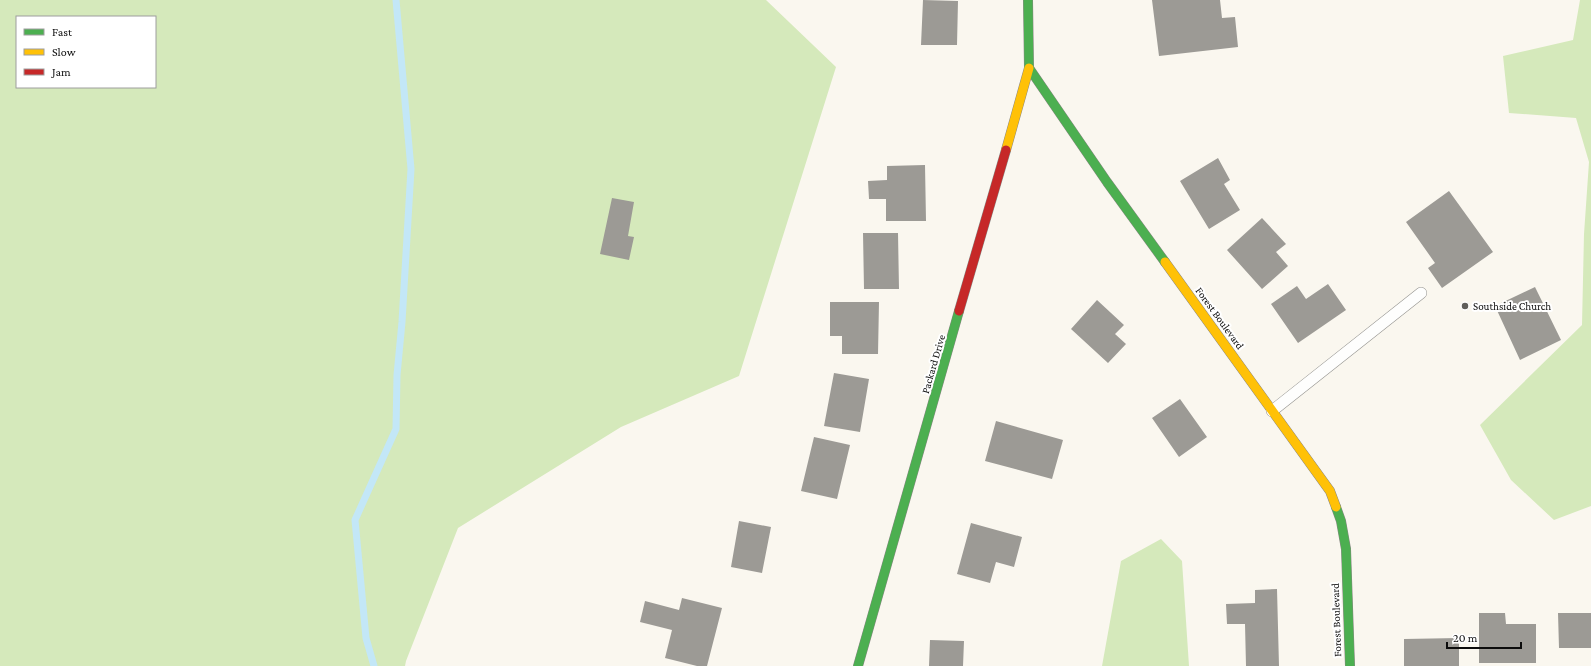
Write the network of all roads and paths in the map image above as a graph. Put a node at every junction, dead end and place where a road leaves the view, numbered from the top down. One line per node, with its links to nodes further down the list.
1 (1028, 0): 2 (street)
2 (1029, 68): 4 (street, Forest Boulevard); 5 (street, Packard Drive)
3 (1421, 293): 4 (lane)
4 (1272, 411): 6 (street, Forest Boulevard)
5 (858, 666)
6 (1350, 666)

